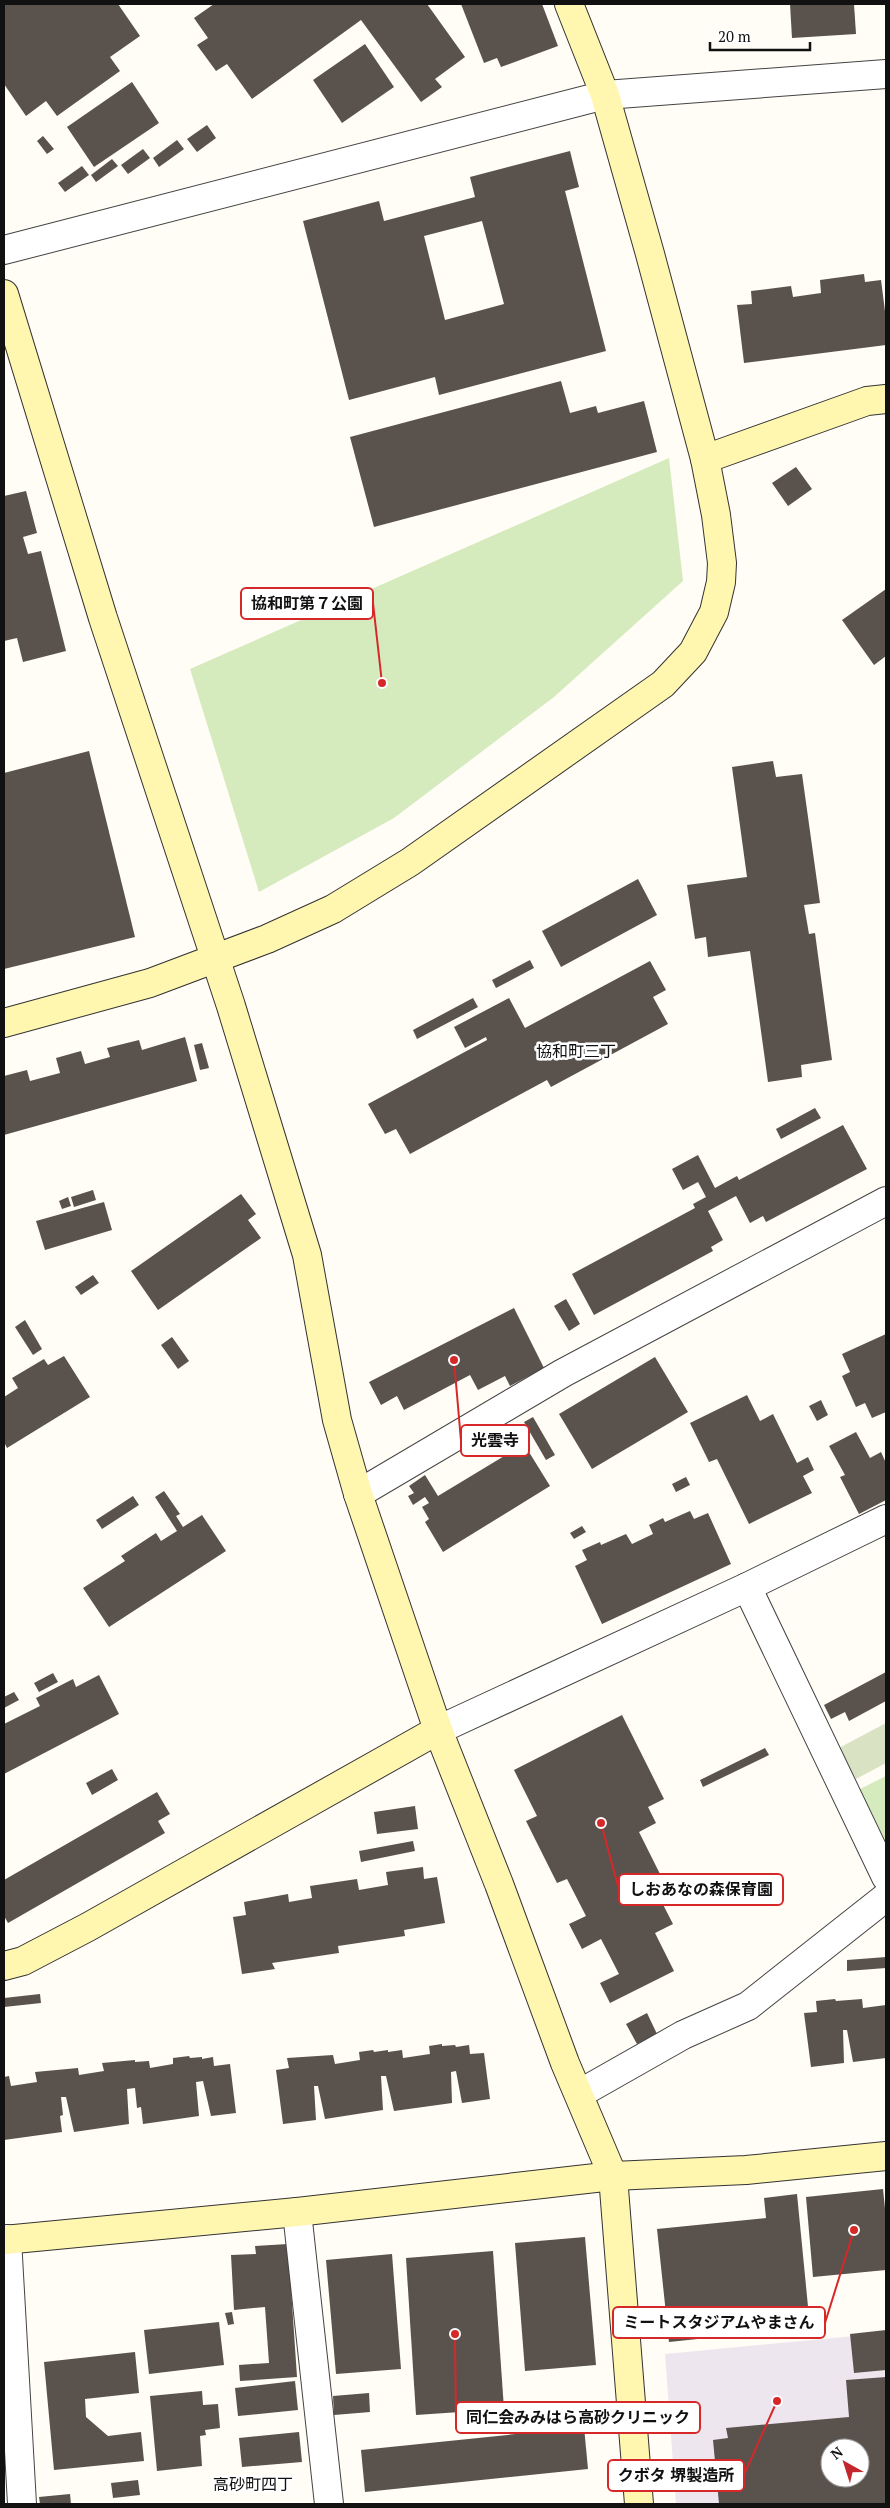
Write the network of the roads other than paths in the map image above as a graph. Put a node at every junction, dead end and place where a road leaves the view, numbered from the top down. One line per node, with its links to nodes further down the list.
1 (569, 4): 3 (street)
2 (886, 74): 3 (street)
3 (604, 95): 4 (street); 7 (street)
4 (4, 250)
5 (4, 294): 8 (street)
6 (886, 399): 7 (street)
7 (705, 459): 8 (street)
8 (216, 960): 9 (street); 11 (street)
9 (4, 1023)
10 (886, 1201): 11 (street)
11 (358, 1494): 14 (street)
12 (886, 1519): 13 (street)
13 (747, 1587): 14 (street); 15 (street)
14 (438, 1730): 17 (street); 18 (street)
15 (886, 1877)
16 (886, 1897): 18 (street)
17 (4, 1966)
18 (579, 2094): 20 (street)
19 (886, 2156): 20 (street)
20 (612, 2176): 21 (street); 25 (street)
21 (297, 2212): 22 (street); 24 (street)
22 (5, 2240): 23 (street)
23 (15, 2488)
24 (329, 2504)
25 (639, 2504)

